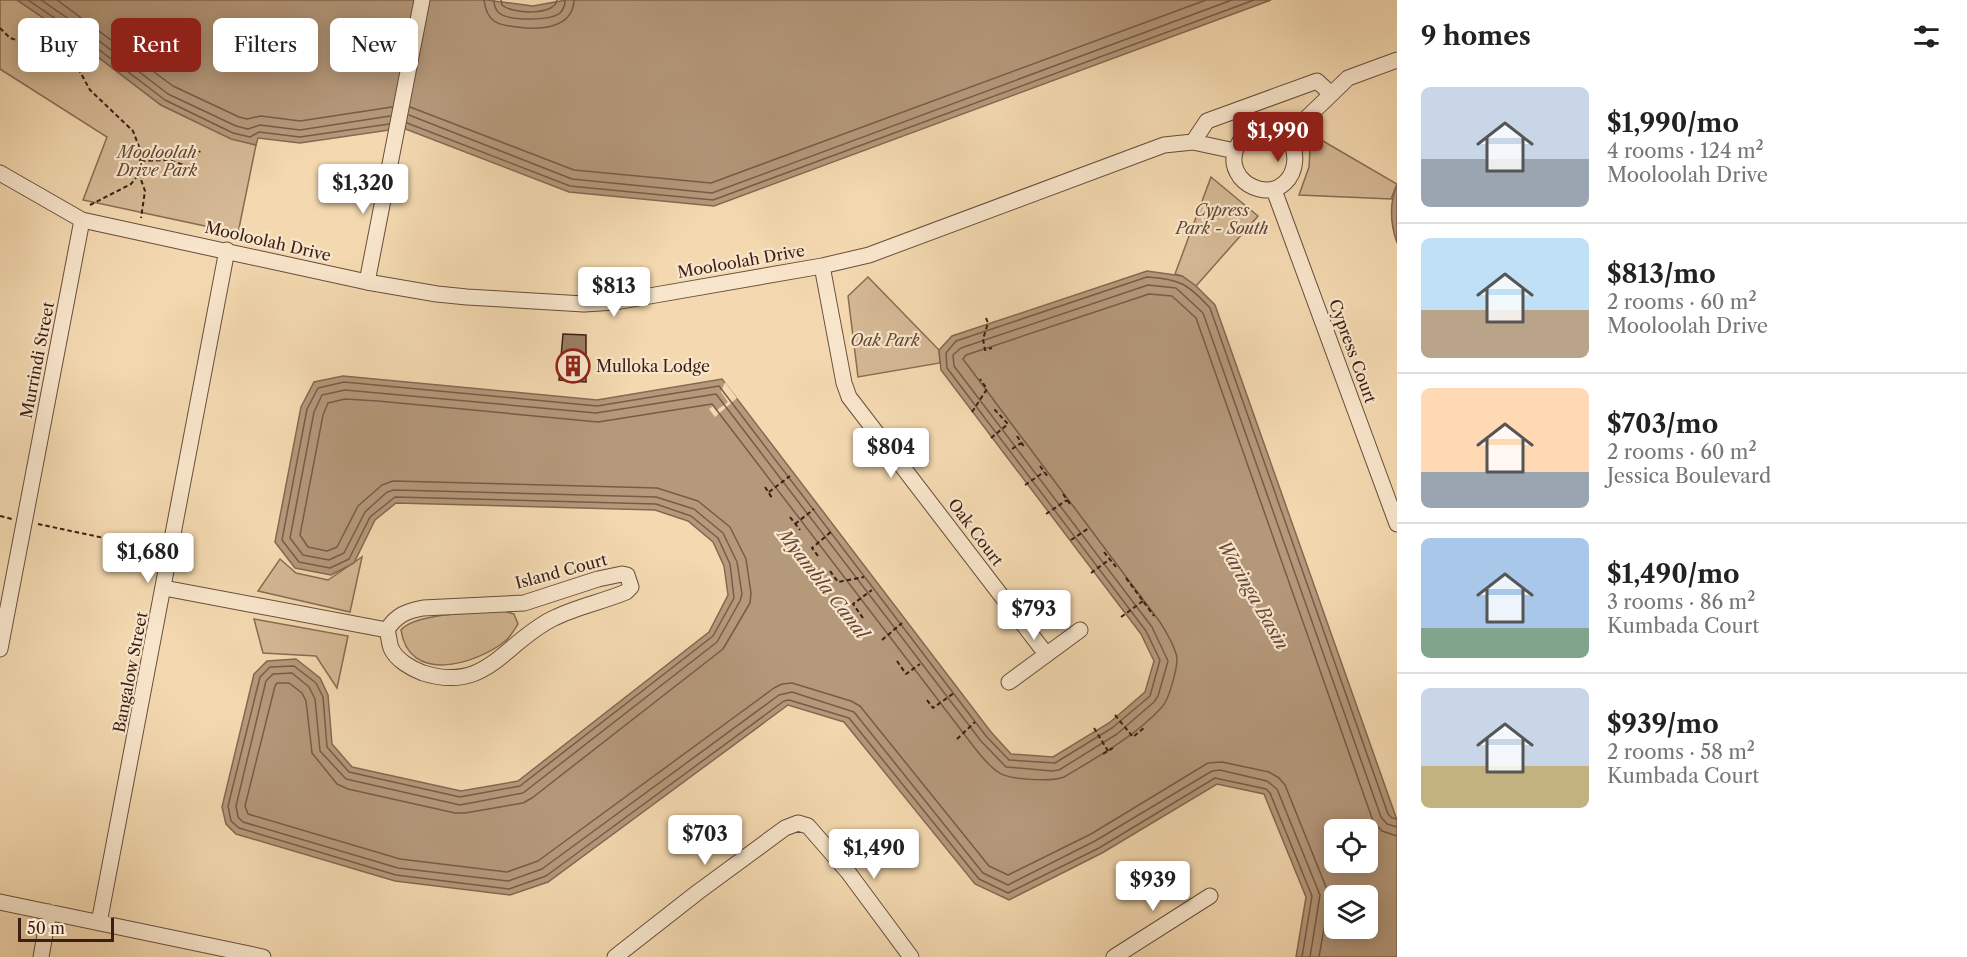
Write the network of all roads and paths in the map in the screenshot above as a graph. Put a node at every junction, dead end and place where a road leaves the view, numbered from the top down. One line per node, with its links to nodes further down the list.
1 (422, 0): 18 (street)
2 (0, 28): 9 (path)
3 (1397, 60): 4 (street)
4 (1330, 93): 5 (street); 6 (street)
5 (1287, 137): 8 (street); 12 (street)
6 (1193, 142): 8 (street, Mooloolah Drive); 17 (street, Mooloolah Drive)
7 (200, 150): 9 (path)
8 (1235, 151): 12 (street)
9 (141, 161): 11 (path)
10 (0, 173): 14 (street, Mooloolah Drive)
11 (139, 174): 13 (path); 15 (path)
12 (1275, 190): 46 (street, Cypress Court)
13 (90, 205)
14 (82, 220): 15 (street, Mooloolah Drive); 44 (street, Murrindi Street)
15 (141, 232): 16 (street, Mooloolah Drive)
16 (228, 250): 18 (street, Mooloolah Drive); 51 (street, Bangalow Street)
17 (822, 266): 18 (street, Mooloolah Drive); 73 (street, Oak Court)
18 (368, 282)
19 (986, 318): 20 (path)
20 (992, 348)
21 (980, 378): 23 (path)
22 (994, 409): 25 (path)
23 (972, 412)
24 (1017, 436): 26 (path)
25 (991, 438)
26 (1021, 443): 27 (path); 28 (path)
27 (1025, 448)
28 (1011, 449)
29 (1040, 465): 30 (path)
30 (1044, 472): 32 (path); 33 (path)
31 (790, 476): 35 (path)
32 (1047, 477)
33 (1025, 485)
34 (765, 487): 35 (path)
35 (769, 492): 37 (path)
36 (1063, 494): 38 (path)
37 (772, 498)
38 (1067, 500): 39 (path); 41 (path)
39 (1070, 504)
40 (814, 508): 45 (path)
41 (1046, 514)
42 (0, 516): 44 (path)
43 (790, 517): 45 (path)
44 (24, 521): 51 (path); 72 (street, Murrindi Street)
45 (795, 524): 48 (path)
46 (1397, 524)
47 (1089, 528): 50 (path)
48 (800, 530)
49 (832, 531): 53 (path)
50 (1071, 540)
51 (171, 551): 60 (street, Bangalow Street)
52 (1104, 552): 54 (path)
53 (818, 556)
54 (1110, 559): 55 (path); 57 (path)
55 (1116, 567)
56 (830, 571): 58 (path)
57 (1091, 573)
58 (864, 577)
59 (1126, 578): 62 (path)
60 (164, 588): 68 (street); 90 (street, Bangalow Street)
61 (872, 590): 66 (path)
62 (1143, 601): 64 (path); 65 (path)
63 (524, 603): 68 (street, Island Court); 69 (street); 69 (street, Island Court)
64 (1121, 616)
65 (1154, 616)
66 (863, 618)
67 (902, 623): 71 (path)
68 (387, 630): 69 (street, Island Court)
69 (533, 630)
70 (1080, 630): 73 (street)
71 (882, 640)
72 (0, 649)
73 (1046, 654): 76 (street)
74 (897, 661): 75 (path)
75 (920, 664)
76 (1009, 682)
77 (954, 693): 78 (path)
78 (927, 700)
79 (1115, 715): 81 (path)
80 (975, 722): 83 (path)
81 (1145, 727)
82 (1094, 728): 85 (path)
83 (957, 739)
84 (1113, 748): 85 (path)
85 (1108, 751): 86 (path)
86 (1103, 754)
87 (1210, 896): 95 (street)
88 (0, 902): 89 (street)
89 (49, 912): 90 (street); 91 (street)
90 (99, 923): 92 (street)
91 (41, 957)
92 (263, 957)
93 (615, 957): 94 (street)
94 (911, 957)
95 (1114, 957)

